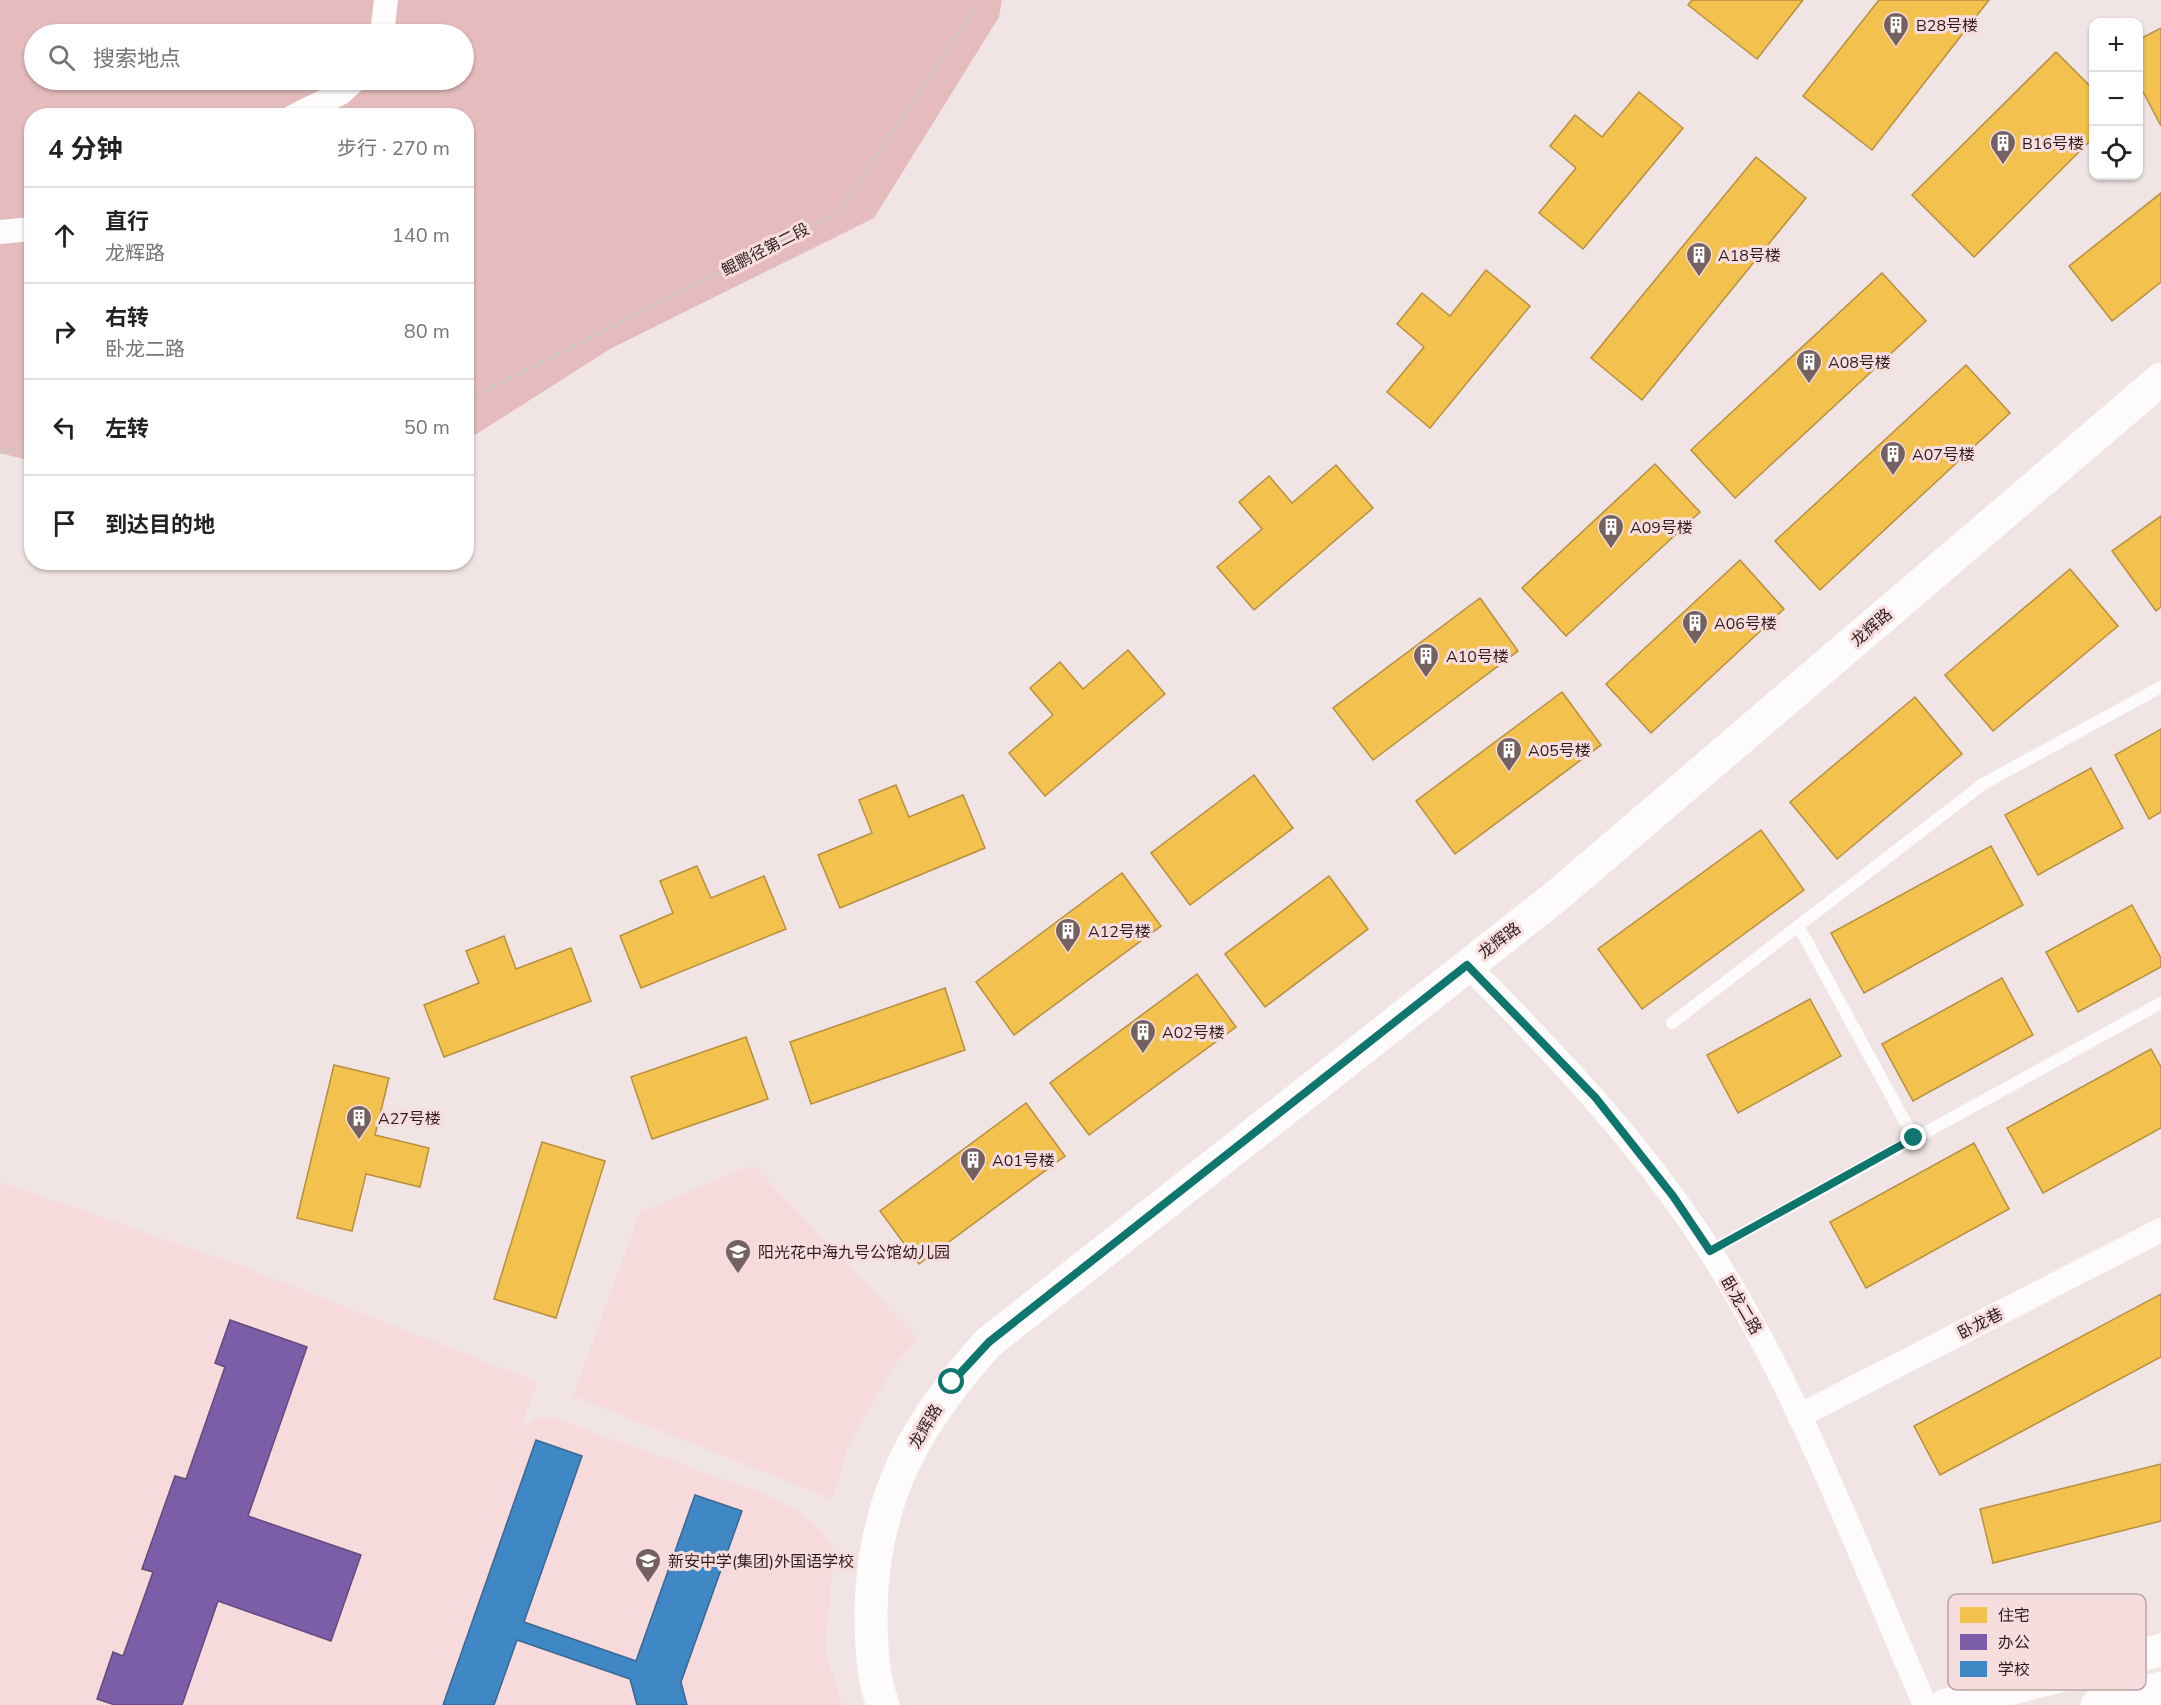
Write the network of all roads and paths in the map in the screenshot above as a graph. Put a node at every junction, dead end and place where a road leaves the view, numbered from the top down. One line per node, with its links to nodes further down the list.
1 (386, 0): 3 (street)
2 (975, 0): 9 (path, 鲲鹏径第二段)
3 (383, 24)
4 (343, 90): 5 (street)
5 (310, 108)
6 (24, 230): 7 (street)
7 (0, 232)
8 (2161, 379): 14 (street, 龙辉路)
9 (474, 397)
10 (24, 447): 11 (path)
11 (0, 452)
12 (2161, 687): 13 (lane)
13 (1799, 927): 16 (lane); 17 (lane)
14 (1467, 965): 19 (street, 卧龙二路); 25 (street, 龙辉路)
15 (2161, 1003): 17 (lane)
16 (1672, 1023)
17 (1914, 1138): 19 (lane)
18 (2161, 1230): 20 (street, 卧龙巷)
19 (1710, 1251): 20 (street, 卧龙二路)
20 (1799, 1416): 26 (street, 卧龙二路)
21 (2161, 1650): 22 (street)
22 (2146, 1654)
23 (2161, 1688): 28 (street)
24 (2005, 1690): 27 (street)
25 (883, 1705)
26 (1925, 1705)
27 (1946, 1705)
28 (2097, 1705)

